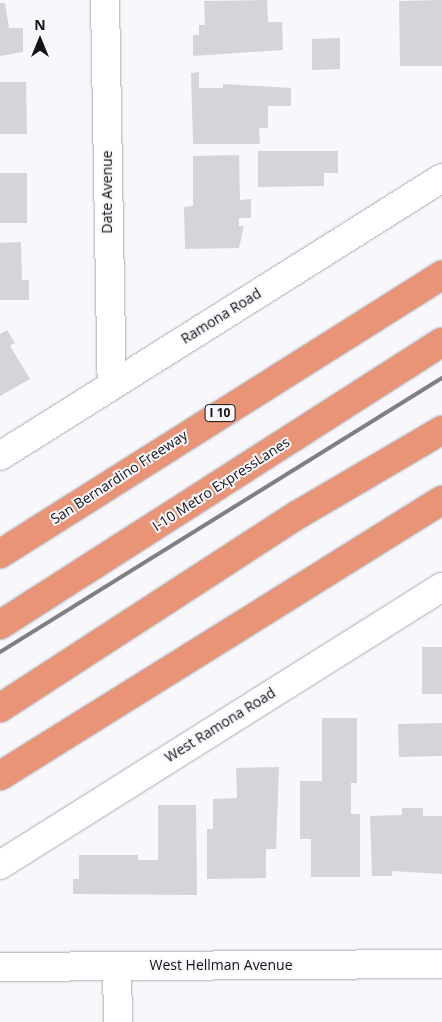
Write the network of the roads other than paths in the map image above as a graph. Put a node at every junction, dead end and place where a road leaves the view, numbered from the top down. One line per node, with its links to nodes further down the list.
1 (105, 0): 5 (street, Date Avenue)
2 (442, 178): 5 (street, Ramona Road)
3 (442, 275): 9 (highway, San Bernardino Freeway / I 10)
4 (442, 342): 11 (highway, I-10 Metro ExpressLanes)
5 (112, 384): 7 (street, Ramona Road)
6 (442, 430): 12 (highway)
7 (0, 456)
8 (442, 500): 13 (highway)
9 (0, 554)
10 (442, 587): 14 (street, West Ramona Road)
11 (0, 625)
12 (0, 708)
13 (0, 776)
14 (0, 865)
15 (442, 964): 16 (street, West Hellman Avenue)
16 (117, 966): 17 (street, West Hellman Avenue); 18 (street)
17 (0, 967)
18 (118, 1022)

